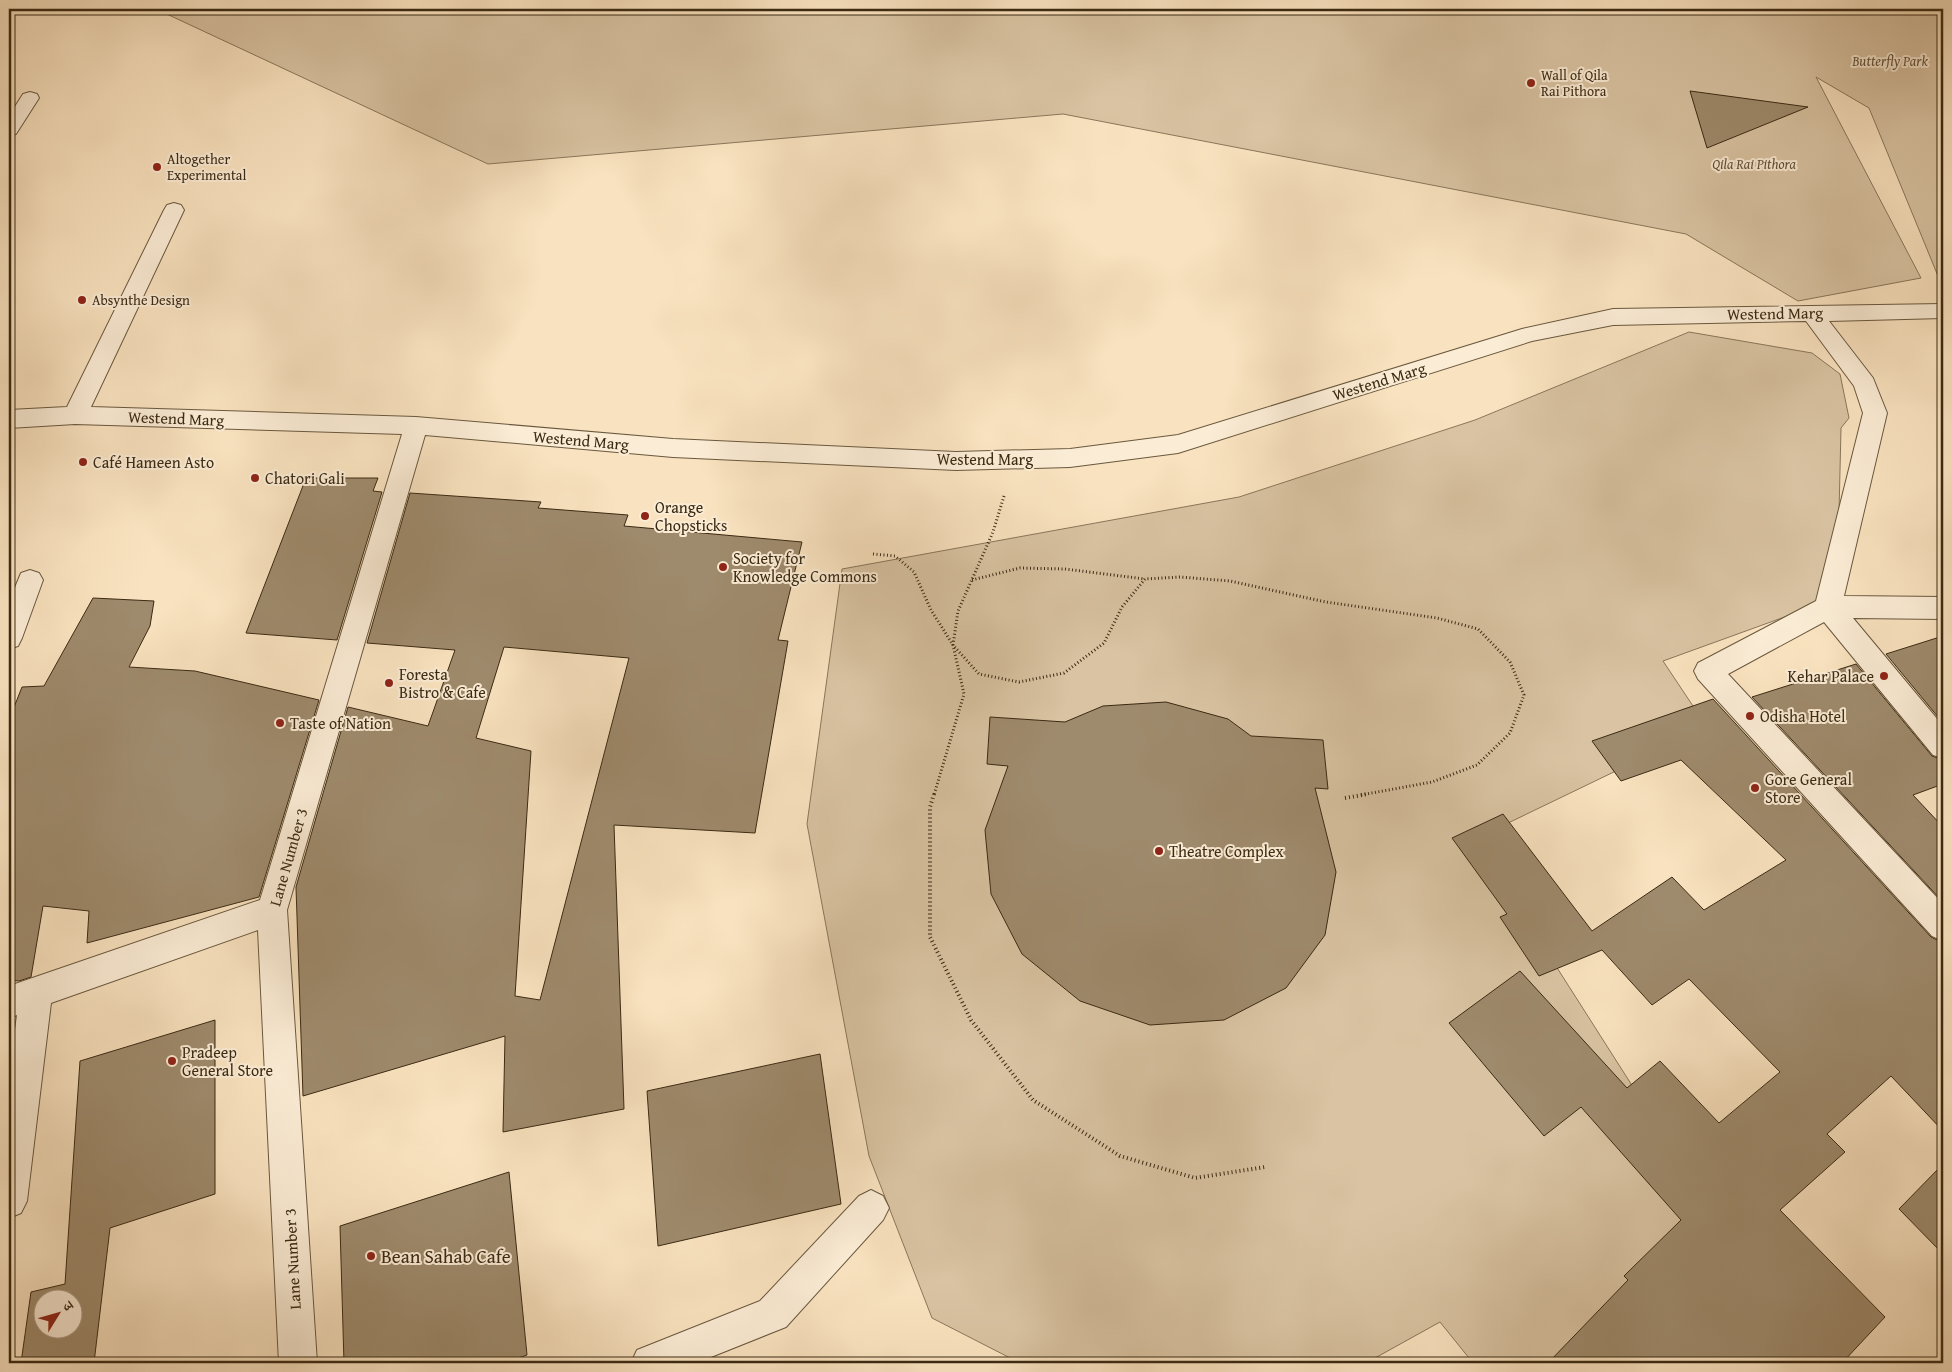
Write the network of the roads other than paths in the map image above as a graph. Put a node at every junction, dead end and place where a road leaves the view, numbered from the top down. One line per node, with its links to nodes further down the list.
1 (30, 98): 2 (street)
2 (9, 130)
3 (174, 210): 6 (street)
4 (1943, 311): 5 (street, Westend Marg)
5 (1811, 312): 8 (street, Westend Marg); 10 (street)
6 (75, 415): 7 (street, Westend Marg); 8 (street, Westend Marg)
7 (9, 419)
8 (416, 426): 14 (street, Lane Number 3)
9 (30, 580): 12 (street)
10 (1828, 607): 11 (street); 13 (street); 15 (street)
11 (1943, 608)
12 (9, 638)
13 (1943, 746)
14 (272, 910): 16 (street); 19 (street, Lane Number 3)
15 (1943, 926)
16 (23, 998): 17 (street)
17 (9, 1201)
18 (871, 1208): 20 (street)
19 (298, 1363)
20 (650, 1363)

